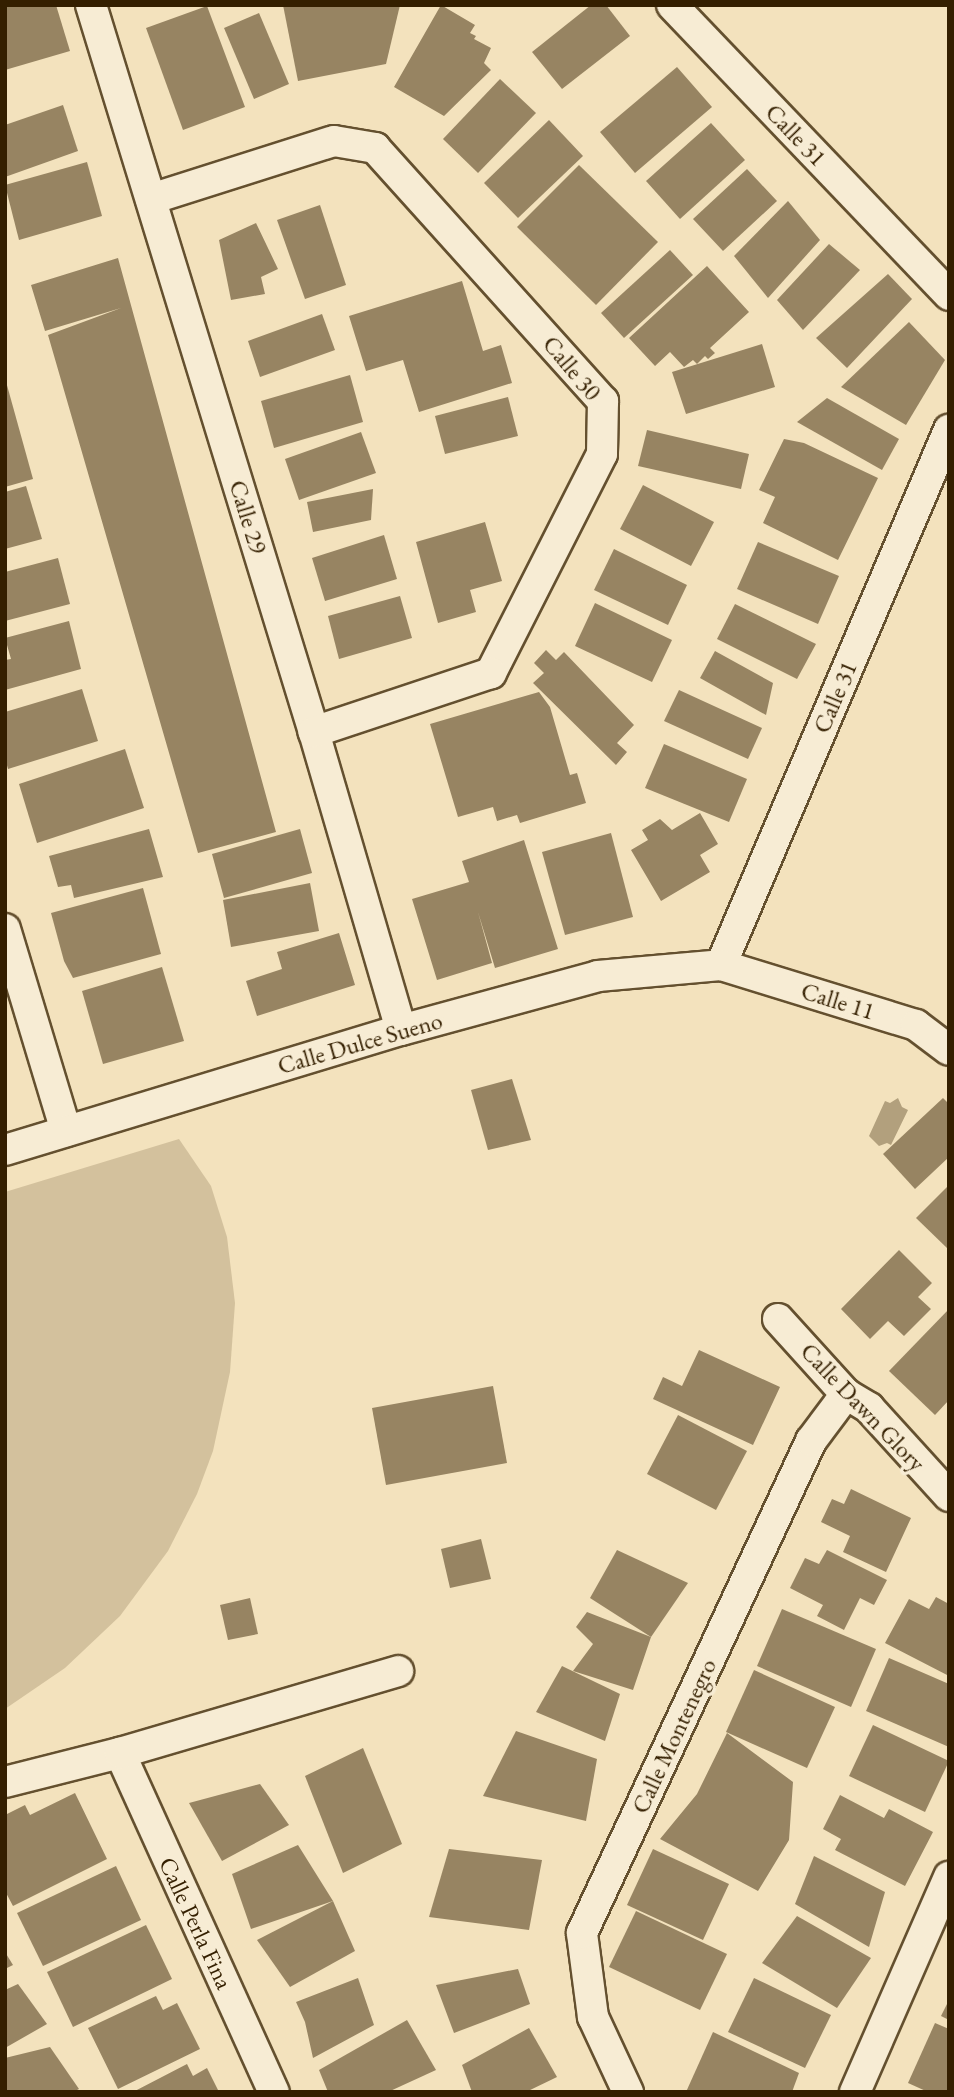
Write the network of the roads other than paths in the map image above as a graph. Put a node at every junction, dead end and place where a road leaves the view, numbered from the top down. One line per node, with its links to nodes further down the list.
1 (91, 5): 3 (street, Calle 29)
2 (672, 5): 4 (street, Calle 31)
3 (151, 199): 6 (street, Calle 29); 6 (street, Calle 30)
4 (949, 295)
5 (949, 430): 8 (street, Calle 31)
6 (314, 732): 9 (street, Calle 29)
7 (5, 929): 11 (street)
8 (721, 965): 9 (street, Calle Dulce Sueno); 10 (street, Calle 11)
9 (401, 1030): 11 (street, Calle Dulce Sueno)
10 (949, 1050)
11 (66, 1131): 12 (street, Calle Dulce Sueno)
12 (5, 1150)
13 (778, 1319): 14 (street, Calle Dawn Glory)
14 (846, 1394): 15 (street, Calle Dawn Glory); 21 (street, Calle Montenegro)
15 (949, 1496)
16 (398, 1671): 17 (street)
17 (120, 1753): 18 (street); 20 (street, Calle Perla Fina)
18 (5, 1782)
19 (949, 1877): 22 (street)
20 (274, 2092)
21 (628, 2092)
22 (855, 2092)

